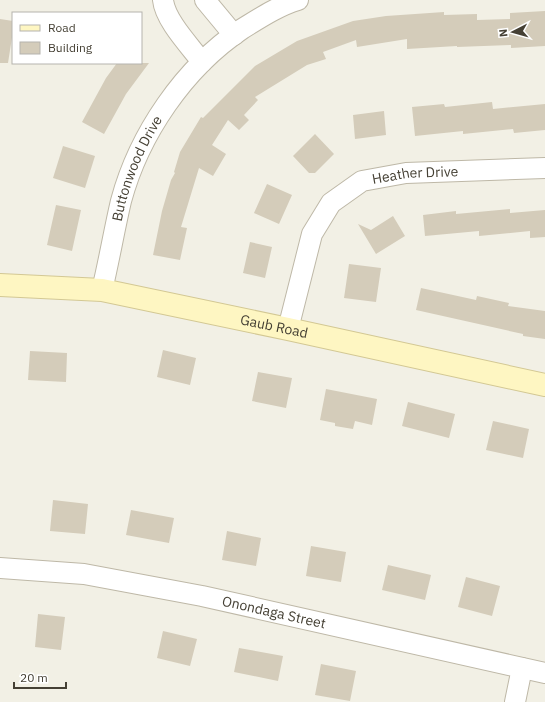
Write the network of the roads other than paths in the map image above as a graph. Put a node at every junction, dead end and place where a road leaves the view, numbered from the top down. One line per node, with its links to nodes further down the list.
1 (163, 0): 5 (street)
2 (205, 0): 4 (street)
3 (298, 0): 4 (street, Buttonwood Drive)
4 (234, 35): 5 (street, Buttonwood Drive)
5 (202, 62): 8 (street, Buttonwood Drive)
6 (545, 168): 9 (street, Heather Drive)
7 (0, 285): 8 (street, Gaub Road)
8 (102, 290): 9 (street, Gaub Road)
9 (288, 329): 10 (street, Gaub Road)
10 (545, 385)
11 (0, 568): 12 (street, Onondaga Street)
12 (522, 668): 13 (street, Onondaga Street); 14 (street)
13 (545, 673)
14 (515, 702)

